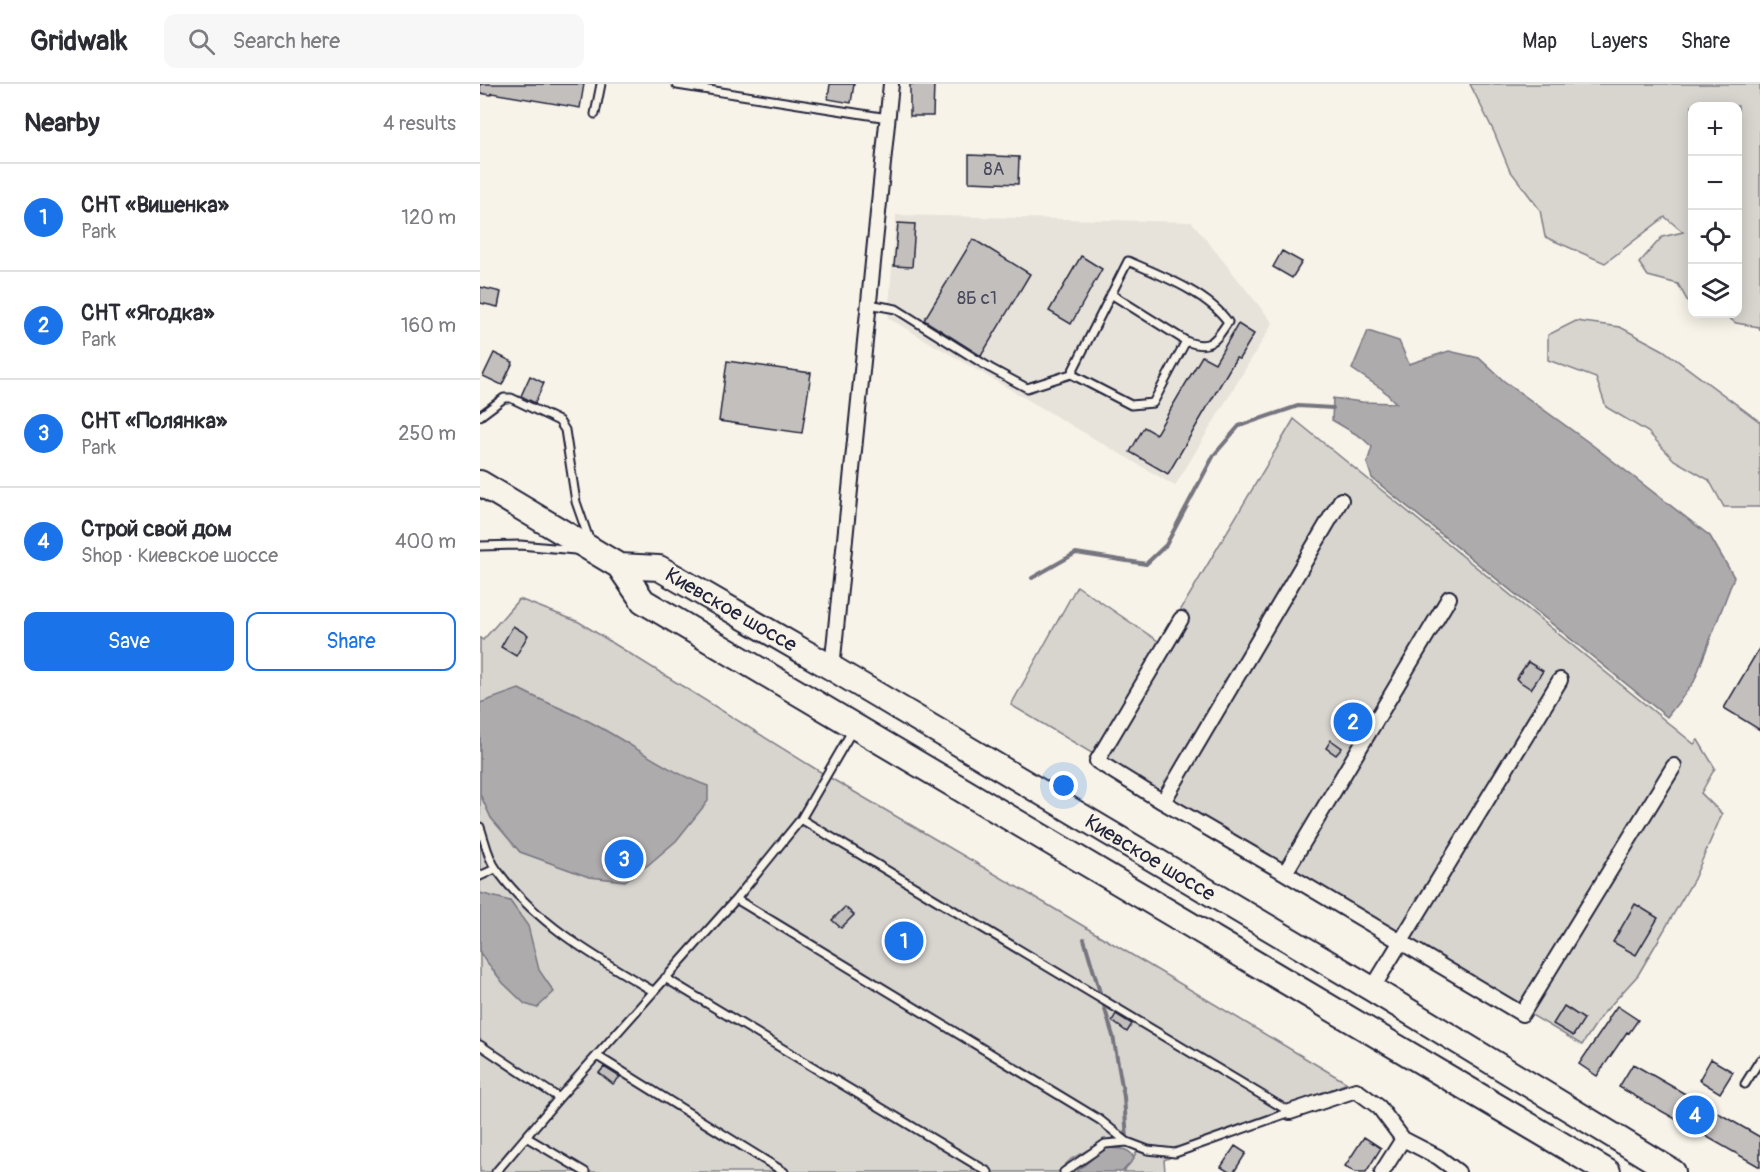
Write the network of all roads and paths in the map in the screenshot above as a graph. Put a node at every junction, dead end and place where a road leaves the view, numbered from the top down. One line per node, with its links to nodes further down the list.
1 (602, 84): 4 (lane)
2 (891, 84): 5 (street)
3 (677, 85): 5 (lane)
4 (595, 114)
5 (888, 118): 7 (street)
6 (1111, 294): 8 (lane); 8 (lane); 9 (lane)
7 (869, 304): 9 (lane); 18 (street)
8 (1186, 340): 9 (lane)
9 (1071, 374)
10 (480, 416): 14 (lane)
11 (480, 483): 14 (highway, Киевское шоссе)
12 (1341, 500): 22 (street)
13 (480, 546): 14 (lane)
14 (594, 551): 15 (highway, Киевское шоссе)
15 (619, 566): 18 (highway, Киевское шоссе); 20 (highway, Киевское шоссе)
16 (1449, 598): 26 (street)
17 (1181, 619): 22 (street)
18 (832, 668): 31 (highway, Киевское шоссе)
19 (1560, 680): 29 (street)
20 (855, 726): 23 (lane); 49 (highway, Киевское шоссе)
21 (1674, 766): 29 (street)
22 (1163, 802): 26 (street)
23 (801, 819): 28 (lane); 38 (lane)
24 (480, 827): 25 (lane)
25 (495, 869): 27 (lane); 32 (lane)
26 (1285, 873): 29 (street)
27 (480, 876)
28 (736, 899): 30 (lane); 41 (lane)
29 (1400, 943): 31 (street)
30 (665, 978): 32 (lane); 45 (lane)
31 (1372, 989): 50 (highway, Киевское шоссе)
32 (653, 992): 34 (lane)
33 (480, 1044): 37 (lane)
34 (597, 1056): 37 (lane); 44 (lane)
35 (1760, 1060): 36 (lane)
36 (1745, 1084)
37 (559, 1098): 39 (lane)
38 (1290, 1112): 40 (street); 41 (lane)
39 (526, 1137): 42 (lane); 43 (lane)
40 (1403, 1139): 47 (street); 48 (street)
41 (1127, 1142): 46 (lane)
42 (496, 1172)
43 (585, 1172)
44 (784, 1172)
45 (988, 1172)
46 (1064, 1172)
47 (1382, 1172)
48 (1458, 1172)
49 (1608, 1172)
50 (1672, 1172)

